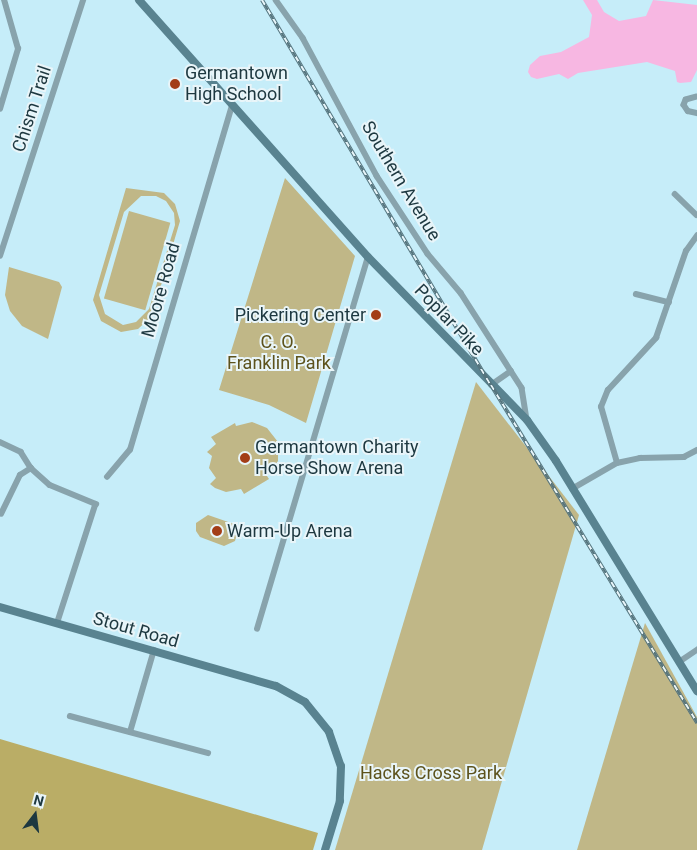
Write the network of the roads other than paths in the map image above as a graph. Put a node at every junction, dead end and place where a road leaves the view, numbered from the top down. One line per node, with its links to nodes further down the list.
1 (4, 0): 7 (street)
2 (83, 0): 12 (street, Chism Trail)
3 (139, 0): 6 (main road, Poplar Pike)
4 (276, 0): 16 (street, Southern Avenue)
5 (697, 97): 8 (street)
6 (232, 106): 13 (main road, Poplar Pike); 23 (street, Moore Road)
7 (0, 109)
8 (697, 113)
9 (675, 194): 10 (street)
10 (697, 215)
11 (697, 236): 15 (street)
12 (0, 256)
13 (368, 256): 17 (main road, Poplar Pike); 28 (street)
14 (636, 294): 15 (street)
15 (669, 302): 21 (street)
16 (511, 371): 17 (street); 18 (street, Southern Avenue)
17 (491, 385): 18 (main road, Poplar Pike)
18 (527, 420): 24 (main road, Poplar Pike)
19 (0, 442): 22 (street)
20 (697, 450): 21 (street)
21 (617, 463): 24 (street)
22 (31, 468): 25 (street); 27 (street)
23 (107, 477)
24 (572, 489): 31 (main road, Poplar Pike)
25 (1, 514)
26 (0, 606): 27 (main road, Stout Road)
27 (58, 622): 29 (main road, Stout Road)
28 (257, 629)
29 (154, 650): 34 (street); 36 (main road, Stout Road)
30 (697, 650): 31 (street)
31 (679, 662): 32 (main road, Poplar Pike)
32 (697, 691)
33 (70, 716): 34 (street)
34 (130, 732): 35 (street)
35 (208, 753)
36 (325, 850)

